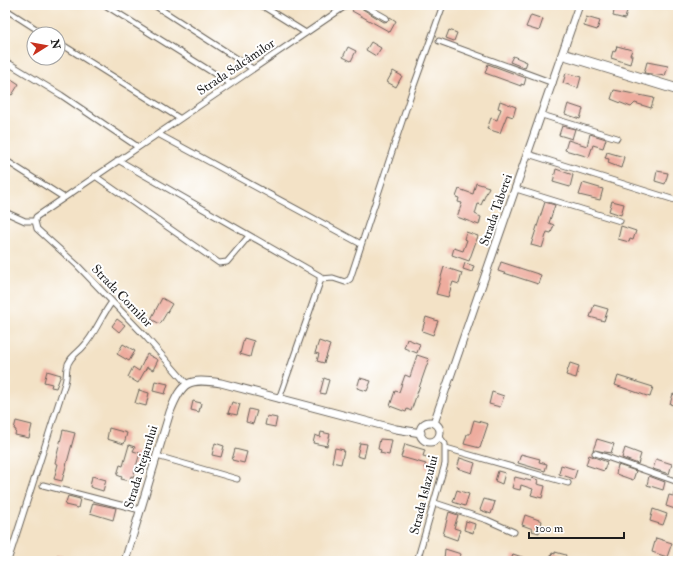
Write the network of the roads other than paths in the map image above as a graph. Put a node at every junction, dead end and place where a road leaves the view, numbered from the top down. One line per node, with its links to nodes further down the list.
1 (105, 5): 18 (street)
2 (154, 5): 16 (street)
3 (261, 5): 11 (street)
4 (347, 5): 11 (street, Strada Salcâmilor)
5 (363, 5): 9 (street)
6 (443, 5): 37 (street)
7 (579, 5): 14 (street, Strada Taberei)
8 (5, 10): 10 (street)
9 (386, 18)
10 (31, 26)
11 (306, 34): 16 (street, Strada Salcâmilor)
12 (439, 41): 17 (street)
13 (66, 47): 22 (street)
14 (562, 54): 17 (street, Strada Taberei); 19 (street); 20 (street)
15 (5, 61): 25 (street)
16 (253, 69): 18 (street, Strada Salcâmilor)
17 (553, 83): 21 (street, Strada Taberei)
18 (231, 84): 22 (street, Strada Salcâmilor)
19 (678, 87)
20 (678, 92)
21 (542, 115): 24 (street); 26 (street, Strada Taberei)
22 (180, 118): 23 (street, Strada Salcâmilor)
23 (158, 134): 25 (street, Strada Salcâmilor); 37 (street)
24 (617, 138)
25 (138, 147): 28 (street, Strada Salcâmilor)
26 (528, 154): 30 (street, Strada Taberei); 32 (street)
27 (5, 160): 31 (street)
28 (118, 160): 29 (street, Strada Salcâmilor); 36 (street)
29 (95, 176): 31 (street, Strada Salcâmilor); 36 (street)
30 (516, 189): 35 (street); 42 (street, Strada Taberei)
31 (63, 197): 34 (street, Strada Salcâmilor)
32 (678, 202)
33 (5, 212): 34 (street)
34 (35, 221): 39 (street, Strada Cornilor)
35 (620, 221)
36 (249, 236): 38 (street)
37 (361, 244): 38 (street)
38 (321, 279): 41 (street)
39 (112, 302): 40 (street, Strada Cornilor); 55 (street)
40 (186, 383): 41 (street); 47 (street, Strada Stejarului)
41 (279, 398): 43 (street)
42 (434, 423): 43 (street); 44 (street)
43 (421, 433): 44 (street)
44 (439, 436): 45 (street, Strada Islazului)
45 (446, 448): 50 (street); 52 (street, Strada Islazului)
46 (595, 453): 49 (street)
47 (157, 456): 48 (street); 53 (street, Strada Stejarului)
48 (237, 479)
49 (678, 482)
50 (568, 483)
51 (43, 485): 53 (street)
52 (435, 503): 54 (street); 57 (street, Strada Islazului)
53 (140, 510): 56 (street, Strada Stejarului)
54 (514, 532)
55 (8, 561)
56 (125, 561)
57 (417, 561)

